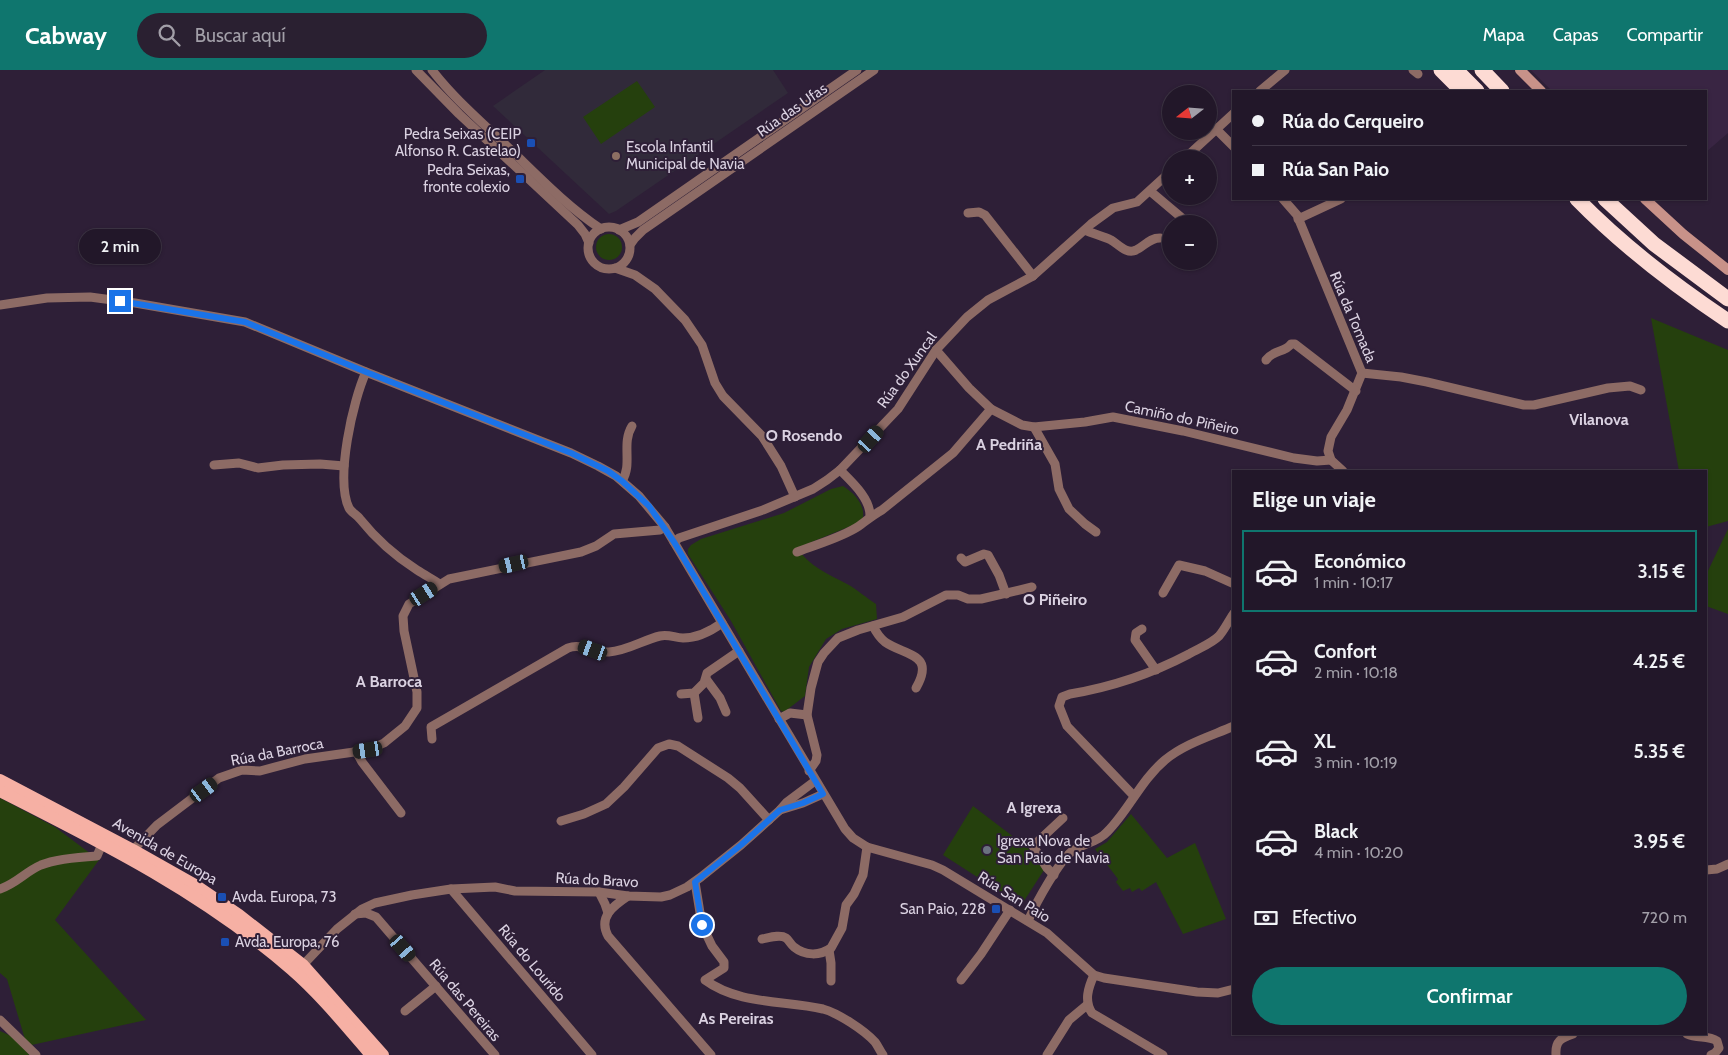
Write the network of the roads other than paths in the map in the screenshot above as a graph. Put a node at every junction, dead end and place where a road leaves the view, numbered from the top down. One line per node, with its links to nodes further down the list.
1 (416, 70): 35 (street)
2 (432, 70): 31 (street)
3 (857, 70): 32 (street, Rúa das Ufas)
4 (874, 70): 36 (street, Rúa das Ufas)
5 (1285, 70): 10 (street)
6 (1441, 70): 11 (highway)
7 (1456, 70): 12 (highway)
8 (1482, 70): 13 (highway)
9 (1520, 70): 14 (main road)
10 (1261, 90)
11 (1461, 90)
12 (1476, 90)
13 (1501, 90)
14 (1540, 90)
15 (1232, 115): 16 (street)
16 (1218, 126)
17 (1218, 131): 19 (street)
18 (1203, 140): 20 (street)
19 (1232, 144)
20 (1193, 150)
21 (1162, 180): 22 (street, Rúa do Xuncal)
22 (1150, 191): 29 (street); 33 (street, Rúa do Xuncal)
23 (1284, 200): 30 (street, Rúa da Tomada)
24 (1339, 200): 30 (street)
25 (1578, 200): 44 (highway)
26 (1606, 200): 42 (highway)
27 (1646, 200): 39 (main road)
28 (968, 213): 41 (street)
29 (1178, 215)
30 (1298, 219): 48 (street, Rúa da Tomada)
31 (601, 229): 32 (street); 35 (street)
32 (619, 230): 36 (street)
33 (1085, 230): 34 (street); 41 (street, Rúa do Xuncal)
34 (1160, 238)
35 (589, 243): 38 (street)
36 (630, 245): 37 (street)
37 (628, 255): 38 (street); 40 (street)
38 (615, 268): 40 (street)
39 (1728, 270)
40 (635, 275): 60 (street)
41 (1033, 276): 45 (street, Rúa do Xuncal)
42 (1728, 299)
43 (0, 305): 47 (street, Rúa San Paio)
44 (1728, 321)
45 (936, 350): 51 (street, Camiño do Piñeiro); 57 (street, Rúa do Xuncal)
46 (1266, 360): 50 (street)
47 (366, 372): 56 (street); 59 (street, Rúa San Paio)
48 (1362, 373): 49 (street); 50 (street, Rúa da Tomada)
49 (1641, 390)
50 (1356, 392): 54 (street, Rúa da Tomada)
51 (991, 409): 53 (street, Camiño do Piñeiro); 61 (street)
52 (632, 426): 59 (street)
53 (1034, 428): 54 (street, Camiño do Piñeiro); 63 (street)
54 (1331, 460): 58 (street)
55 (214, 465): 56 (street)
56 (344, 466): 68 (street)
57 (840, 470): 60 (street, Rúa do Xuncal); 61 (street)
58 (1342, 470)
59 (622, 481): 62 (street, Rúa San Paio)
60 (795, 497): 64 (street, Rúa do Xuncal)
61 (870, 516): 65 (street)
62 (665, 527): 64 (street, Rúa San Paio); 68 (street, Rúa da Barroca)
63 (1096, 532)
64 (674, 542): 73 (street, Rúa San Paio)
65 (797, 552)
66 (961, 558): 71 (street)
67 (1232, 583): 70 (street)
68 (440, 584): 88 (street, Rúa da Barroca)
69 (1032, 587): 71 (street)
70 (1163, 593)
71 (1006, 594): 74 (street)
72 (1232, 616): 77 (street)
73 (722, 622): 76 (street, Rúa San Paio); 87 (street)
74 (873, 626): 79 (street); 83 (street)
75 (1142, 629): 77 (street)
76 (739, 652): 78 (street); 85 (street, Rúa San Paio)
77 (1156, 670): 94 (street)
78 (706, 679): 80 (street); 82 (street)
79 (916, 688)
80 (694, 693): 81 (street); 84 (street)
81 (681, 694)
82 (726, 712)
83 (807, 715): 85 (street); 89 (street)
84 (698, 718)
85 (779, 719): 89 (street, Rúa San Paio)
86 (1232, 727): 94 (street)
87 (432, 739)
88 (356, 751): 96 (street); 102 (street, Rúa da Barroca)
89 (809, 770): 91 (street, Rúa San Paio)
90 (0, 780): 102 (main road, Avenida de Europa)
91 (815, 781): 93 (street, Rúa San Paio); 95 (street, Rúa do Bravo)
92 (0, 791): 100 (main road, Avenida de Europa)
93 (823, 794): 95 (street, Rúa do Bravo); 101 (street, Rúa San Paio)
94 (1134, 796): 105 (street)
95 (780, 810): 98 (street, Rúa do Bravo)
96 (401, 813)
97 (1063, 818): 105 (street)
98 (769, 820): 99 (street); 106 (street, Rúa do Bravo)
99 (561, 821)
100 (102, 844): 107 (street, Avenida de Europa); 132 (main road, Avenida de Europa)
101 (867, 847): 112 (street, Rúa San Paio); 118 (street)
102 (133, 850): 119 (main road, Avenida de Europa)
103 (1727, 865): 104 (street)
104 (1707, 870)
105 (1054, 875): 116 (street)
106 (695, 882): 110 (street, Rúa do Bravo); 136 (street)
107 (0, 889)
108 (451, 889): 109 (street, Rúa do Bravo); 111 (street, Rúa do Bravo); 134 (street, Rúa do Lourido)
109 (600, 892): 110 (street, Rúa do Bravo); 113 (street)
110 (628, 896): 113 (street)
111 (384, 902): 114 (street, Rúa do Bravo); 115 (street)
112 (1010, 910): 116 (street, Rúa San Paio); 121 (street)
113 (608, 913): 135 (street)
114 (355, 914): 115 (street); 119 (street, Rúa do Bravo)
115 (376, 917): 123 (street, Rúa das Pereiras)
116 (1028, 921): 120 (street, Rúa San Paio)
117 (762, 939): 118 (street)
118 (829, 950): 122 (street)
119 (303, 965): 133 (main road, Avenida de Europa)
120 (1094, 975): 124 (street, Rúa San Paio); 125 (street)
121 (961, 980)
122 (831, 981)
123 (436, 986): 126 (street); 130 (street, Rúa das Pereiras)
124 (1232, 990)
125 (1087, 1005): 137 (street); 138 (street)
126 (406, 1012)
127 (0, 1020): 131 (street)
128 (1571, 1035): 139 (street)
129 (1689, 1035): 140 (street)
130 (493, 1054)
131 (36, 1055)
132 (371, 1055)
133 (384, 1055)
134 (592, 1055)
135 (711, 1055)
136 (883, 1055)
137 (1046, 1055)
138 (1163, 1055)
139 (1556, 1055)
140 (1711, 1055)

